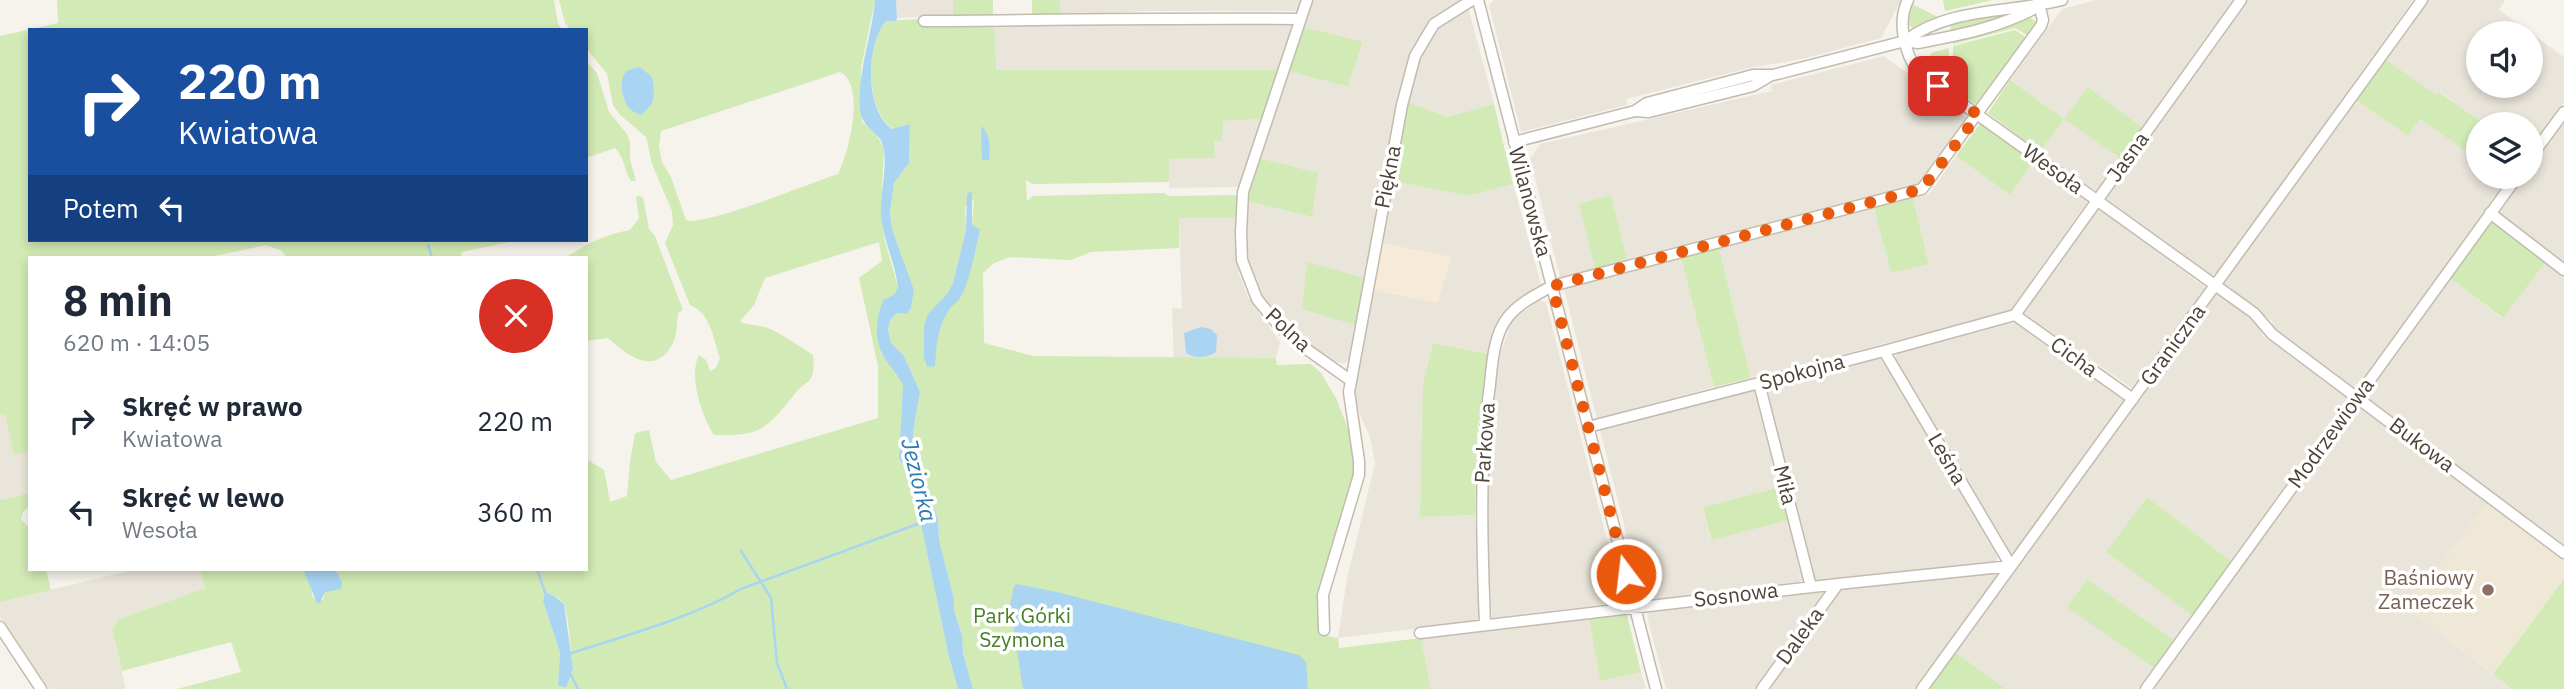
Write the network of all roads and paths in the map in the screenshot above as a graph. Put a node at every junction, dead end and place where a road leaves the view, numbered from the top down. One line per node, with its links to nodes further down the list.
1 (1307, 0): 10 (street, Polna)
2 (1472, 0): 26 (street, Piękna)
3 (1478, 0): 17 (street, Wilanowska)
4 (1909, 0): 13 (street)
5 (2062, 0): 8 (street)
6 (2241, 0): 19 (street, Jasna)
7 (2422, 0): 23 (street, Graniczna)
8 (2038, 3): 9 (street); 12 (street)
9 (2021, 7): 12 (street); 13 (street); 13 (street)
10 (1300, 19): 11 (street); 26 (street, Polna)
11 (924, 21)
12 (2035, 36): 15 (street, Parkowa)
13 (1905, 41): 15 (street, Wesoła); 17 (street)
14 (2564, 112): 16 (street)
15 (1978, 115): 19 (street, Wesoła); 22 (street, Parkowa)
16 (2543, 140)
17 (1514, 142): 22 (street, Wilanowska)
18 (2508, 189): 20 (street, Modrzewiowa)
19 (2097, 200): 23 (street, Wesoła); 24 (street, Jasna)
20 (2490, 213): 21 (street); 28 (street, Modrzewiowa)
21 (2564, 270)
22 (1552, 286): 30 (street, Wilanowska); 36 (street, Parkowa)
23 (2215, 286): 28 (street, Bukowa); 29 (street, Graniczna)
24 (2015, 314): 25 (street, Spokojna); 29 (street, Cicha)
25 (1884, 351): 27 (street, Spokojna); 32 (street, Leśna)
26 (1350, 380): 38 (street)
27 (1759, 383): 30 (street, Spokojna); 34 (street, Miła)
28 (2357, 396): 31 (street, Bukowa); 44 (street, Modrzewiowa)
29 (2133, 399): 32 (street, Graniczna)
30 (1588, 427): 35 (street, Wilanowska)
31 (2564, 553)
32 (2011, 566): 33 (street, Sosnowa); 43 (street, Graniczna)
33 (1838, 584): 34 (street, Sosnowa); 42 (street, Daleka)
34 (1811, 587): 35 (street, Sosnowa)
35 (1634, 607): 36 (street, Sosnowa); 41 (street, Wilanowska)
36 (1485, 625): 39 (street, Sosnowa)
37 (0, 627): 40 (street)
38 (1324, 630)
39 (1420, 633)
40 (41, 689)
41 (1656, 689)
42 (1762, 689)
43 (1922, 689)
44 (2146, 689)

